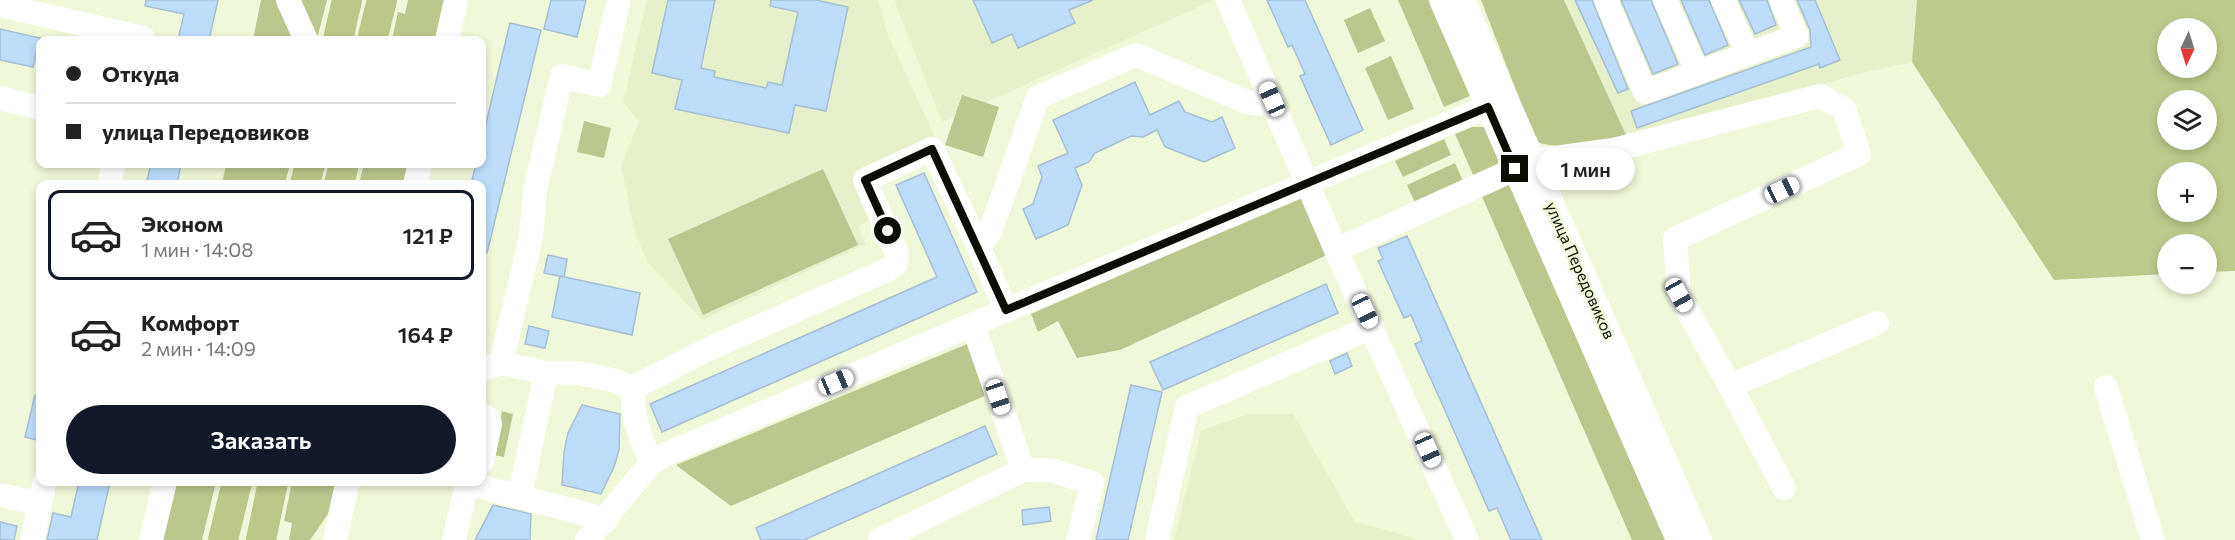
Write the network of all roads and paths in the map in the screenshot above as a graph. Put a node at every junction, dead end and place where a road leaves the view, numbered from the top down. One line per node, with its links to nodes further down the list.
1 (288, 0): 17 (street)
2 (347, 0): 18 (main road)
3 (382, 0): 19 (main road)
4 (456, 0): 20 (street)
5 (619, 0): 35 (street)
6 (1228, 0): 24 (street)
7 (1441, 0): 25 (street, улица Передовиков)
8 (1463, 0): 25 (street, улица Передовиков)
9 (1606, 0): 22 (street)
10 (1665, 0): 22 (street)
11 (1724, 0): 21 (street)
12 (1781, 0): 21 (street)
13 (0, 5): 14 (street)
14 (37, 7): 15 (street)
15 (62, 30): 16 (street)
16 (123, 36)
17 (304, 36)
18 (339, 36)
19 (373, 36)
20 (448, 36)
21 (1748, 54): 22 (street)
22 (1698, 73)
23 (0, 98): 26 (street)
24 (1272, 99): 28 (street); 29 (street)
25 (1497, 103): 27 (street, улица Передовиков); 28 (street)
26 (36, 107)
27 (1524, 165): 30 (street); 37 (street); 66 (street, улица Передовиков); 67 (street, улица Передовиков)
28 (1308, 182): 30 (street); 31 (street)
29 (976, 243): 31 (street); 39 (street)
30 (1336, 250): 34 (street)
31 (1006, 310): 33 (street)
32 (1876, 323): 37 (street)
33 (973, 325): 42 (street); 43 (street)
34 (1372, 327): 64 (street); 65 (street)
35 (491, 366): 36 (street)
36 (546, 373): 39 (street); 53 (street)
37 (1730, 386): 50 (street)
38 (2106, 387): 68 (street)
39 (633, 388): 42 (street)
40 (486, 417): 41 (street)
41 (486, 460)
42 (652, 462): 54 (street)
43 (1023, 470): 62 (street); 63 (street)
44 (486, 479): 53 (street)
45 (164, 486): 56 (street)
46 (236, 486): 57 (main road)
47 (272, 486): 58 (main road)
48 (347, 486): 59 (street)
49 (466, 486): 60 (street)
50 (1784, 488)
51 (42, 493): 52 (street); 55 (street)
52 (0, 495)
53 (520, 495): 54 (street)
54 (605, 521): 61 (street)
55 (32, 540)
56 (151, 540)
57 (224, 540)
58 (261, 540)
59 (335, 540)
60 (454, 540)
61 (588, 540)
62 (880, 540)
63 (1078, 540)
64 (1157, 540)
65 (1467, 540)
66 (1678, 540)
67 (1700, 540)
68 (2153, 540)

